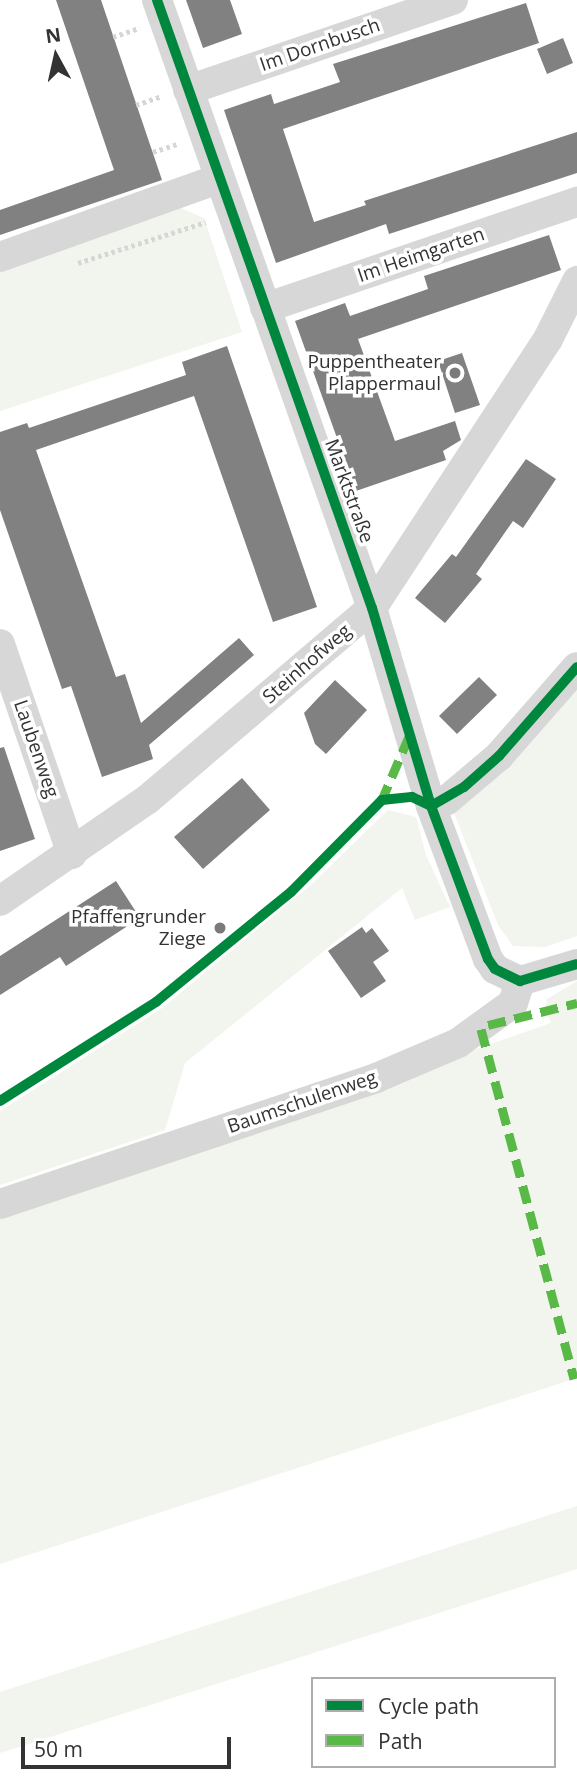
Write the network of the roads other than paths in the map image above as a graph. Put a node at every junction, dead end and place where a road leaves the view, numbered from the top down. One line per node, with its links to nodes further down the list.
1 (157, 0): 3 (street, Marktstraße)
2 (453, 0): 3 (street, Im Dornbusch)
3 (188, 90): 4 (street, Marktstraße)
4 (218, 179): 6 (street); 8 (street, Marktstraße)
5 (577, 202): 8 (street, Im Heimgarten)
6 (0, 257)
7 (577, 281): 9 (street, Steinhofweg)
8 (265, 308): 9 (street, Marktstraße)
9 (372, 608): 12 (street, Marktstraße); 13 (street, Steinhofweg)
10 (0, 644): 13 (street, Laubenweg)
11 (577, 667): 12 (street)
12 (431, 806): 16 (street, Marktstraße)
13 (72, 854): 14 (street, Steinhofweg)
14 (0, 901)
15 (577, 964): 16 (street)
16 (520, 981): 17 (street, Baumschulenweg)
17 (0, 1204)

